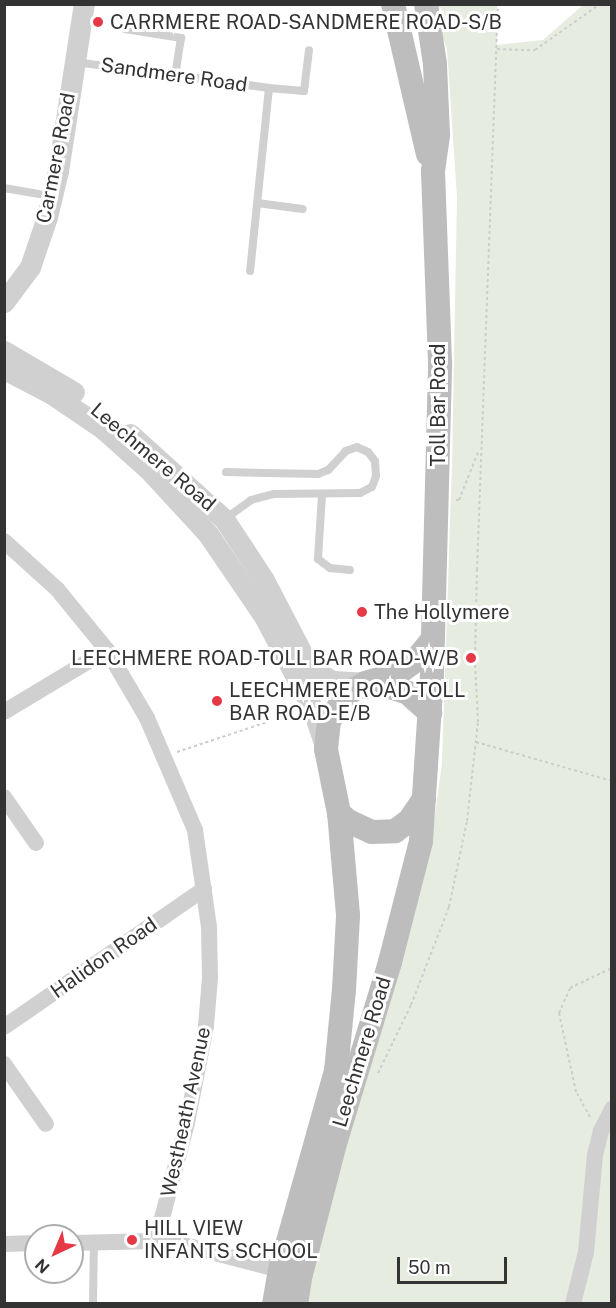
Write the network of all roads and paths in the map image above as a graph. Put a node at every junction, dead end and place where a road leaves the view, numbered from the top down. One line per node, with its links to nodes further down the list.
1 (84, 4): 9 (street, Carmere Road)
2 (393, 4): 12 (main road, Toll Bar Road)
3 (426, 4): 12 (main road, Toll Bar Road)
4 (498, 4): 7 (path)
5 (600, 4): 7 (path)
6 (125, 29): 10 (lane)
7 (497, 49): 21 (path)
8 (309, 50): 11 (lane)
9 (74, 62): 10 (lane, Sandmere Road); 14 (street, Carmere Road)
10 (175, 75): 11 (lane, Sandmere Road)
11 (270, 88): 15 (lane, Sandmere Road)
12 (433, 171): 24 (main road, Toll Bar Road)
13 (4, 188): 14 (lane)
14 (52, 196): 18 (street, Carmere Road)
15 (257, 203): 16 (lane); 17 (lane, Sandmere Road)
16 (303, 209)
17 (250, 271)
18 (4, 302)
19 (4, 351): 25 (street, Leechmere Road)
20 (4, 369): 32 (street, Leechmere Road)
21 (480, 448): 24 (path); 35 (path)
22 (226, 472): 23 (lane)
23 (322, 495): 25 (lane); 27 (lane)
24 (437, 501): 28 (main road, Toll Bar Road)
25 (224, 519): 31 (street, Leechmere Road)
26 (4, 541): 29 (street, Westheath Avenue)
27 (350, 570)
28 (433, 639): 30 (main road, Toll Bar Road); 31 (main road)
29 (107, 650): 33 (street); 37 (street, Westheath Avenue)
30 (432, 675): 34 (main road, Leechmere Road)
31 (364, 683): 34 (main road, Leechmere Road); 36 (main road)
32 (312, 707): 36 (street, Leechmere Road); 37 (path)
33 (4, 712)
34 (430, 713): 40 (main road, Leechmere Road)
35 (476, 742): 38 (path); 47 (path)
36 (326, 749): 41 (main road, Leechmere Road)
37 (165, 756): 43 (street, Westheath Avenue)
38 (612, 781)
39 (4, 797): 42 (street)
40 (424, 799): 41 (main road); 56 (main road, Leechmere Road)
41 (339, 813): 56 (main road, Leechmere Road)
42 (36, 843)
43 (204, 889): 45 (street, Halidon Road); 51 (street, Westheath Avenue)
44 (612, 968): 50 (path)
45 (4, 1027)
46 (4, 1064): 49 (street)
47 (374, 1082)
48 (612, 1109): 50 (street)
49 (46, 1124)
50 (600, 1135): 60 (street)
51 (156, 1241): 53 (street); 56 (street)
52 (84, 1242): 53 (street)
53 (94, 1242): 57 (lane)
54 (24, 1243): 55 (street)
55 (4, 1244)
56 (290, 1272): 58 (main road, Leechmere Road); 59 (main road, Leechmere Road)
57 (93, 1303)
58 (274, 1304)
59 (296, 1304)
60 (573, 1304)

